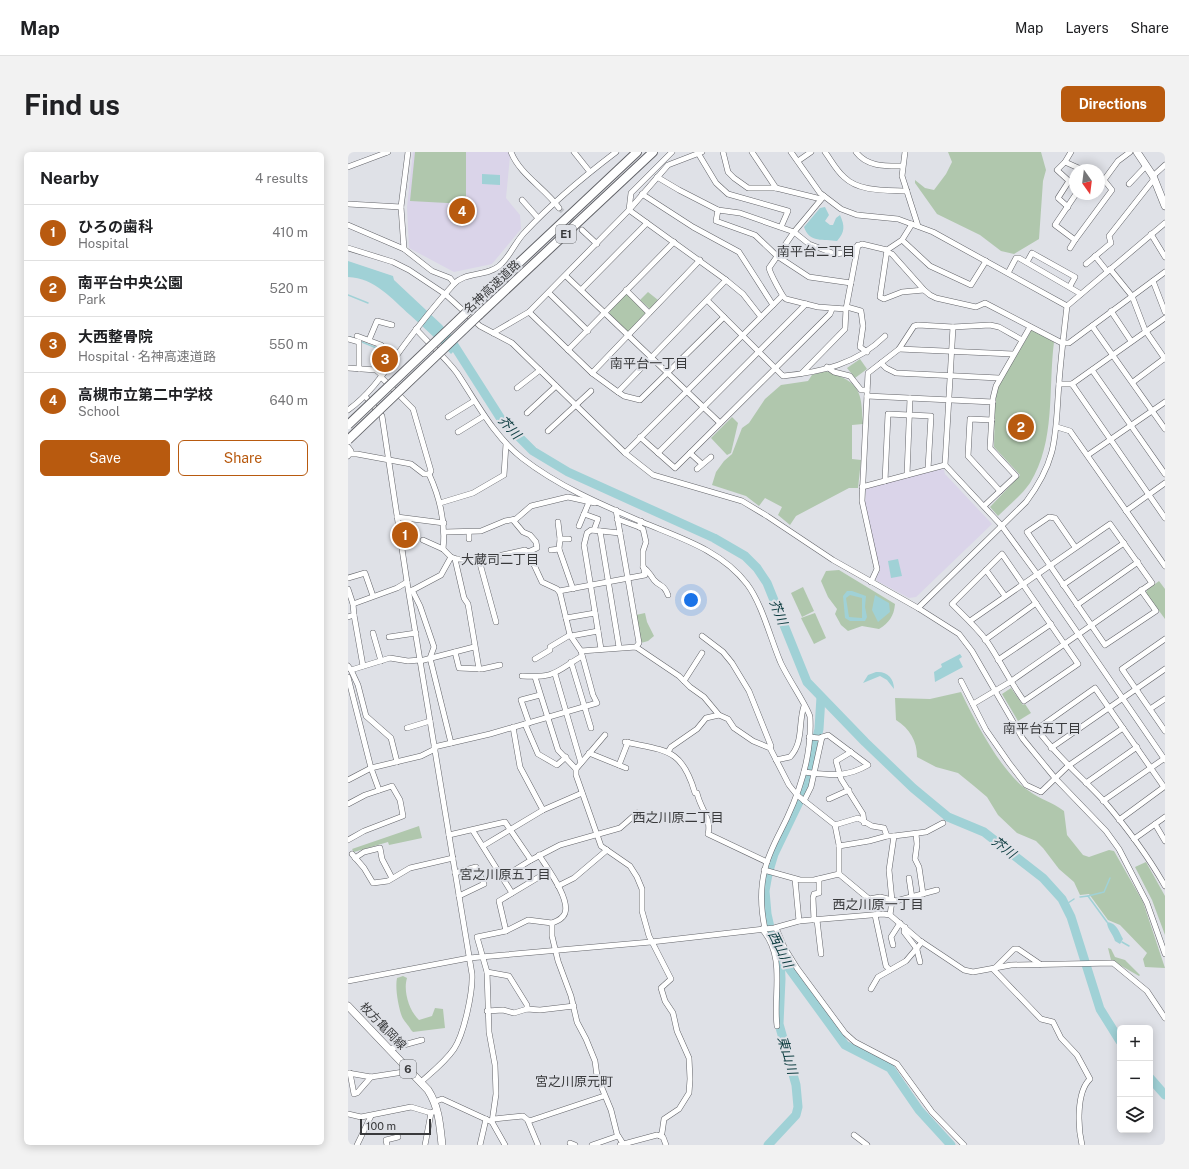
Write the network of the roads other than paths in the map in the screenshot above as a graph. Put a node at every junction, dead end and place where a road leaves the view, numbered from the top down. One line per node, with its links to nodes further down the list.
1 (388, 152): 27 (street)
2 (408, 152): 45 (street)
3 (511, 152): 42 (street)
4 (574, 152): 28 (street)
5 (616, 152): 20 (street)
6 (637, 152): 171 (highway, 名神高速道路 / E1, bridge)
7 (653, 152): 179 (highway, 名神高速道路 / E1, bridge)
8 (672, 152): 48 (street)
9 (723, 152): 34 (street)
10 (752, 152): 34 (street)
11 (791, 152): 21 (street)
12 (811, 152): 21 (street)
13 (825, 152): 35 (street)
14 (856, 152): 25 (street)
15 (905, 152): 25 (street)
16 (1071, 152): 22 (street)
17 (1130, 152): 29 (street)
18 (1137, 152): 26 (main road)
19 (700, 153): 30 (street); 55 (street)
20 (609, 154): 28 (street)
21 (798, 161): 37 (street)
22 (1065, 162): 23 (street); 46 (street)
23 (1070, 164)
24 (1165, 165): 31 (street)
25 (902, 166): 35 (street)
26 (1146, 166): 31 (main road); 33 (street)
27 (348, 167)
28 (590, 172): 42 (street)
29 (1105, 176)
30 (657, 177): 36 (street); 49 (street)
31 (1153, 177): 43 (main road); 69 (street)
32 (1105, 182): 38 (street)
33 (1129, 184)
34 (776, 188): 37 (street)
35 (907, 191): 54 (street)
36 (642, 194): 48 (street); 94 (street)
37 (822, 197): 54 (street); 57 (street)
38 (1105, 199)
39 (522, 200): 50 (street)
40 (1072, 200): 46 (street)
41 (1105, 200): 60 (street)
42 (554, 201): 47 (street); 50 (street)
43 (1164, 201)
44 (348, 204): 45 (street)
45 (401, 207): 66 (street)
46 (1068, 207): 60 (street)
47 (559, 208)
48 (629, 210): 51 (street); 62 (street)
49 (718, 210): 55 (street); 68 (street)
50 (538, 218): 82 (street)
51 (647, 223): 61 (street); 84 (street)
52 (1165, 223): 58 (street)
53 (348, 225): 66 (street)
54 (915, 225): 59 (street); 72 (street)
55 (781, 227): 57 (street)
56 (582, 230): 62 (street)
57 (794, 232): 63 (street); 68 (street)
58 (1151, 234): 70 (street); 75 (street)
59 (902, 240): 67 (street); 72 (street)
60 (1075, 240): 65 (street)
61 (674, 242): 71 (street); 85 (street)
62 (597, 244): 78 (street)
63 (858, 245): 67 (street); 81 (street)
64 (348, 248): 88 (street)
65 (1070, 248)
66 (404, 249): 82 (street)
67 (887, 251): 86 (street); 86 (street)
68 (777, 256): 81 (street); 90 (street)
69 (1095, 256): 74 (street); 75 (street)
70 (1165, 257)
71 (700, 260): 79 (street); 102 (street)
72 (986, 261): 77 (street)
73 (1027, 262): 77 (street); 83 (street); 83 (street)
74 (1086, 264)
75 (1109, 270): 89 (street); 91 (street)
76 (1165, 272): 80 (street)
77 (1008, 274): 95 (street)
78 (566, 276): 84 (street); 87 (street)
79 (726, 280): 92 (street); 104 (street)
80 (1152, 281): 91 (street); 101 (street)
81 (851, 282): 97 (street)
82 (454, 283): 88 (street)
83 (1070, 286): 89 (street)
84 (581, 290): 98 (street)
85 (626, 290): 98 (street); 102 (street)
86 (924, 290): 109 (street)
87 (549, 293): 100 (street); 112 (street)
88 (446, 294): 110 (street); 113 (street)
89 (1081, 294): 95 (street)
90 (782, 296): 93 (street); 94 (street)
91 (1132, 296): 99 (street); 111 (street)
92 (707, 300): 103 (street); 130 (street)
93 (806, 304): 96 (street); 125 (street)
94 (773, 305): 104 (street)
95 (1067, 306): 122 (street)
96 (832, 308): 97 (street); 134 (street)
97 (846, 308): 127 (street); 142 (street)
98 (604, 311): 112 (street); 114 (street)
99 (1111, 311): 107 (street); 121 (street)
100 (529, 312): 113 (street); 124 (street)
101 (1165, 312)
102 (649, 313): 114 (street)
103 (724, 317): 115 (street); 141 (street)
104 (761, 317): 115 (street)
105 (1165, 318): 111 (street)
106 (392, 325): 119 (street)
107 (1092, 326): 122 (street); 129 (street)
108 (953, 327): 120 (street); 123 (street); 126 (street)
109 (1030, 327): 120 (street); 122 (street)
110 (417, 328): 131 (street); 158 (street)
111 (1145, 330): 121 (street); 132 (street)
112 (588, 331): 124 (street)
113 (493, 333): 138 (street)
114 (628, 334): 130 (street); 140 (street)
115 (742, 334): 125 (street); 152 (street)
116 (357, 336): 119 (street)
117 (885, 336): 127 (street)
118 (348, 339): 137 (street)
119 (369, 340): 131 (street)
120 (1022, 340): 128 (street)
121 (1131, 341): 129 (street)
122 (1062, 344): 147 (street)
123 (899, 348): 126 (street); 133 (street)
124 (568, 350): 140 (street)
125 (760, 351): 134 (street); 162 (street)
126 (951, 351): 128 (street); 143 (street)
127 (867, 352): 135 (street)
128 (1013, 354): 145 (street)
129 (1113, 354): 139 (street); 146 (street)
130 (652, 357): 141 (street); 153 (street)
131 (394, 359): 144 (street)
132 (1165, 359): 146 (street)
133 (881, 363): 143 (street); 154 (street)
134 (776, 367): 142 (street); 170 (street)
135 (827, 367): 142 (street); 154 (street)
136 (348, 368): 137 (street)
137 (359, 369): 144 (street)
138 (540, 370): 149 (street); 150 (street)
139 (1092, 370): 148 (street); 172 (street)
140 (592, 373): 153 (street)
141 (668, 373): 152 (street); 153 (street)
142 (801, 374)
143 (950, 375): 145 (street); 157 (street)
144 (382, 376): 155 (street); 193 (street)
145 (999, 378): 159 (street)
146 (1133, 382): 164 (street)
147 (1059, 384): 148 (street); 173 (street)
148 (1072, 384): 178 (street)
149 (556, 386): 161 (street); 165 (street)
150 (517, 388)
151 (591, 391): 161 (street)
152 (685, 391): 162 (street); 177 (street)
153 (618, 392)
154 (867, 393): 156 (street); 198 (street)
155 (365, 396): 163 (street); 188 (street)
156 (910, 398): 157 (street); 166 (street)
157 (949, 400): 159 (street); 190 (street)
158 (474, 401): 167 (street); 168 (street)
159 (993, 402): 169 (street)
160 (1165, 402): 164 (street)
161 (576, 405): 175 (street); 182 (street)
162 (703, 407): 170 (street); 183 (street)
163 (348, 410)
164 (1152, 410): 172 (street); 174 (street)
165 (527, 413)
166 (910, 415): 192 (street); 195 (street); 196 (street)
167 (484, 416): 176 (street); 180 (street)
168 (448, 417)
169 (992, 420): 199 (street); 199 (street)
170 (720, 423): 184 (street)
171 (348, 425)
172 (1131, 425): 178 (street); 194 (street)
173 (1057, 427): 186 (street); 215 (street)
174 (1165, 429)
175 (548, 431)
176 (458, 432)
177 (640, 437): 182 (street); 183 (street)
178 (1110, 439): 186 (street); 200 (street)
179 (348, 440)
180 (506, 444): 202 (street); 203 (street)
181 (348, 446): 185 (street)
182 (625, 453): 244 (street)
183 (658, 453): 184 (street)
184 (690, 453): 189 (street)
185 (349, 455): 188 (street)
186 (1088, 455): 206 (street)
187 (711, 457): 189 (street)
188 (388, 460): 193 (street); 208 (street)
189 (702, 464): 191 (street)
190 (946, 465): 192 (street); 204 (street)
191 (697, 469)
192 (928, 469): 195 (street)
193 (429, 474): 202 (street)
194 (1165, 474)
195 (907, 475): 196 (street)
196 (885, 481): 198 (street)
197 (1165, 483): 200 (street)
198 (862, 487): 244 (street)
199 (1000, 492): 204 (street)
200 (1148, 495): 206 (street); 210 (street)
201 (589, 502): 203 (street); 207 (street); 211 (street)
202 (440, 503): 213 (street)
203 (602, 504): 205 (street)
204 (984, 506): 215 (street)
205 (616, 510): 209 (street); 214 (street)
206 (1126, 511): 236 (street)
207 (584, 514): 216 (street); 217 (street)
208 (397, 517): 213 (street); 242 (street)
209 (617, 518): 214 (street); 221 (street)
210 (1165, 518)
211 (513, 520): 220 (street); 231 (street)
212 (558, 522): 225 (street)
213 (444, 523): 219 (street)
214 (640, 524): 237 (street); 309 (street)
215 (1001, 525): 239 (street); 259 (street)
216 (579, 526)
217 (594, 530): 218 (street); 246 (street)
218 (600, 531): 221 (street); 243 (street)
219 (445, 532): 220 (street); 228 (street)
220 (469, 532): 224 (street)
221 (620, 533): 241 (street)
222 (569, 539): 225 (street)
223 (424, 540): 228 (street)
224 (469, 540)
225 (560, 540): 229 (street)
226 (1124, 543): 227 (street); 234 (street); 247 (street)
227 (1075, 547): 235 (street); 235 (street)
228 (443, 549): 232 (street)
229 (559, 549): 230 (street); 248 (street)
230 (551, 550)
231 (528, 552): 233 (street); 252 (street)
232 (453, 558): 233 (street); 251 (street); 279 (street)
233 (479, 560): 265 (street)
234 (1138, 562): 250 (street); 258 (street)
235 (1049, 566): 239 (street); 247 (street)
236 (1165, 566)
237 (643, 567): 241 (street); 253 (street)
238 (986, 570): 245 (street); 255 (street); 264 (street)
239 (1037, 574): 245 (street); 272 (street)
240 (348, 578): 254 (street)
241 (628, 578): 243 (street); 278 (street)
242 (407, 582): 251 (street); 254 (street)
243 (609, 582): 246 (street); 280 (street)
244 (871, 582): 259 (street)
245 (1023, 584): 255 (street); 257 (street)
246 (591, 585): 248 (street); 260 (street)
247 (1063, 585): 258 (street)
248 (574, 588): 252 (street)
249 (348, 589): 256 (street)
250 (1141, 590): 267 (street); 267 (street)
251 (411, 591): 270 (street); 285 (street)
252 (559, 591): 263 (street)
253 (668, 595)
254 (373, 596): 256 (street)
255 (1005, 596): 264 (street)
256 (353, 604): 261 (street)
257 (1036, 604): 266 (street); 276 (street)
258 (1077, 605): 267 (street)
259 (918, 608): 304 (street)
260 (595, 613): 263 (street); 268 (street)
261 (354, 615): 262 (street); 292 (street)
262 (348, 617)
263 (566, 618): 271 (street)
264 (970, 621): 276 (street)
265 (496, 622)
266 (1051, 624): 277 (street); 287 (street)
267 (1092, 625): 272 (street)
268 (598, 631): 271 (street); 281 (street)
269 (373, 632): 288 (street)
270 (416, 633): 274 (street); 289 (street)
271 (571, 635): 283 (street); 286 (street)
272 (1078, 635): 277 (street); 307 (street)
273 (702, 636): 329 (street)
274 (389, 637)
275 (1165, 639): 303 (street)
276 (986, 640): 287 (street)
277 (1065, 644): 302 (street); 302 (street)
278 (636, 646): 280 (street); 300 (street)
279 (474, 647): 282 (street); 295 (street)
280 (619, 647): 281 (street)
281 (601, 649): 283 (street)
282 (455, 652): 285 (street); 295 (street)
283 (581, 653): 290 (street); 310 (street)
284 (702, 653): 300 (street)
285 (430, 658): 289 (street); 326 (street)
286 (535, 659)
287 (998, 660): 302 (street)
288 (381, 661): 289 (street); 292 (street)
289 (420, 661): 316 (street)
290 (571, 662): 296 (street); 310 (street)
291 (500, 665): 295 (street)
292 (363, 666): 293 (street)
293 (349, 668): 337 (street)
294 (1165, 669): 303 (street)
295 (481, 670)
296 (555, 674): 299 (street); 313 (street)
297 (522, 676): 299 (street)
298 (348, 677): 341 (street)
299 (535, 677): 305 (street)
300 (684, 681): 314 (street)
301 (960, 681): 308 (street)
302 (1010, 682): 304 (street)
303 (1136, 689): 307 (street); 312 (street)
304 (995, 692): 308 (street); 348 (street)
305 (540, 695): 315 (street); 317 (street)
306 (1165, 698): 312 (street)
307 (1123, 699): 311 (street); 335 (street)
308 (973, 704): 348 (street)
309 (804, 706): 324 (street); 336 (street)
310 (584, 707): 313 (street); 320 (street)
311 (1109, 708): 321 (street); 330 (street); 330 (street)
312 (1150, 709): 322 (street)
313 (567, 712): 315 (street); 338 (street)
314 (719, 715): 329 (street); 331 (street)
315 (548, 717): 317 (street); 334 (street)
316 (430, 721): 319 (street); 328 (street)
317 (527, 723): 318 (street); 334 (street)
318 (513, 727): 326 (street); 359 (street)
319 (407, 728)
320 (591, 728)
321 (1123, 728): 327 (street); 340 (street)
322 (1165, 729)
323 (605, 735): 333 (street)
324 (810, 737): 325 (street); 345 (street)
325 (821, 737): 332 (street); 346 (street)
326 (451, 743): 328 (street)
327 (1137, 747): 343 (street); 350 (street)
328 (434, 748): 337 (street); 371 (street)
329 (770, 748): 336 (street)
330 (1051, 748): 340 (street)
331 (668, 752): 339 (street); 383 (street)
332 (851, 752): 347 (street); 347 (street)
333 (589, 754): 338 (street); 339 (street)
334 (566, 757): 344 (street)
335 (1165, 758): 343 (street)
336 (776, 760): 354 (street)
337 (397, 762): 341 (street)
338 (581, 763): 344 (street)
339 (619, 765): 342 (street)
340 (1068, 766): 348 (street); 350 (street)
341 (371, 768): 349 (street); 351 (street)
342 (626, 768)
343 (1151, 768): 357 (street); 362 (street)
344 (576, 769): 353 (street)
345 (804, 772): 346 (street); 354 (street)
346 (814, 773): 347 (street); 356 (street)
347 (839, 776): 352 (street)
348 (1055, 778): 416 (street)
349 (348, 780)
350 (1086, 784): 357 (street)
351 (378, 790): 358 (street); 375 (street)
352 (849, 790): 355 (street); 363 (street)
353 (582, 793): 359 (street); 369 (street)
354 (798, 796): 356 (street); 383 (street)
355 (828, 799)
356 (804, 801): 366 (street)
357 (1103, 801): 362 (street)
358 (348, 804)
359 (543, 810): 367 (street)
360 (637, 813): 369 (street)
361 (1165, 817): 365 (street)
362 (1119, 820): 374 (street)
363 (864, 823): 366 (street); 372 (street)
364 (943, 823): 370 (street)
365 (1155, 824): 374 (street); 376 (street)
366 (835, 825): 378 (street)
367 (509, 830): 368 (street); 377 (street); 382 (street)
368 (473, 831): 371 (street); 377 (street)
369 (597, 834): 379 (street); 380 (street)
370 (916, 834): 373 (street); 397 (street)
371 (449, 835): 381 (street)
372 (887, 836): 373 (street); 378 (street)
373 (894, 836): 400 (street)
374 (1134, 839): 394 (street)
375 (348, 840)
376 (1165, 841)
377 (483, 846): 389 (street)
378 (839, 846): 387 (street)
379 (607, 850): 393 (street); 410 (street)
380 (539, 856): 382 (street); 385 (street)
381 (453, 858): 386 (street); 388 (street)
382 (530, 860): 389 (street)
383 (767, 862): 384 (street)
384 (765, 870): 391 (street); 408 (street)
385 (549, 871): 393 (street); 396 (street)
386 (455, 873): 398 (street); 398 (street)
387 (839, 874): 392 (street); 400 (street)
388 (392, 878): 388 (street)
389 (502, 878): 396 (street)
390 (909, 878): 399 (street)
391 (795, 879): 392 (street); 404 (street)
392 (819, 879): 403 (street)
393 (558, 886): 405 (street)
394 (1165, 886)
395 (937, 890): 397 (street)
396 (512, 893): 409 (street)
397 (923, 894): 399 (street)
398 (459, 896): 418 (street)
399 (912, 898): 400 (street)
400 (892, 901): 402 (street)
401 (875, 915): 402 (street); 403 (street); 422 (street)
402 (890, 915): 406 (street)
403 (816, 920): 404 (street); 415 (street)
404 (799, 921): 407 (street)
405 (552, 923): 409 (street); 414 (street)
406 (902, 926): 411 (street); 412 (street); 413 (street)
407 (775, 928): 408 (street); 461 (street)
408 (764, 929): 410 (street); 431 (street)
409 (506, 931): 417 (street)
410 (651, 942): 414 (street); 448 (street)
411 (922, 942): 413 (street); 421 (street)
412 (893, 945)
413 (917, 949): 419 (street); 422 (street)
414 (555, 951): 417 (street); 427 (street)
415 (821, 954)
416 (1165, 954)
417 (482, 956): 418 (street); 423 (street)
418 (468, 958): 424 (street); 437 (street)
419 (920, 962)
420 (1041, 964): 421 (street); 421 (street); 430 (street)
421 (994, 968): 462 (street)
422 (890, 970): 425 (street)
423 (487, 972): 428 (street); 429 (street)
424 (348, 981)
425 (871, 989)
426 (348, 1006): 433 (main road, 枚方亀岡線 / 6)
427 (574, 1006): 428 (street); 438 (street)
428 (527, 1009): 429 (street)
429 (487, 1011): 444 (street)
430 (1165, 1018)
431 (777, 1026)
432 (422, 1040): 433 (street)
433 (389, 1049): 434 (main road, 枚方亀岡線 / 6)
434 (410, 1070): 436 (street); 437 (main road, 枚方亀岡線 / 6)
435 (349, 1073): 436 (street); 436 (street)
436 (371, 1077)
437 (421, 1082): 439 (main road, 枚方亀岡線 / 6)
438 (604, 1096): 445 (street); 447 (street)
439 (434, 1102): 440 (main road, 枚方亀岡線 / 6); 443 (street)
440 (434, 1112): 442 (street); 453 (street); 454 (main road, 枚方亀岡線 / 6)
441 (348, 1114): 442 (street)
442 (371, 1116): 451 (street)
443 (486, 1119): 444 (street); 455 (street)
444 (493, 1121): 445 (street); 456 (street)
445 (528, 1121): 457 (street)
446 (854, 1135): 460 (street)
447 (618, 1136): 450 (street); 458 (street)
448 (660, 1136): 450 (street); 459 (street)
449 (398, 1137): 452 (street)
450 (622, 1144)
451 (357, 1145)
452 (387, 1145)
453 (425, 1145)
454 (442, 1145)
455 (480, 1145)
456 (505, 1145)
457 (538, 1145)
458 (592, 1145)
459 (666, 1145)
460 (867, 1145)
461 (964, 1145)
462 (1082, 1145)

